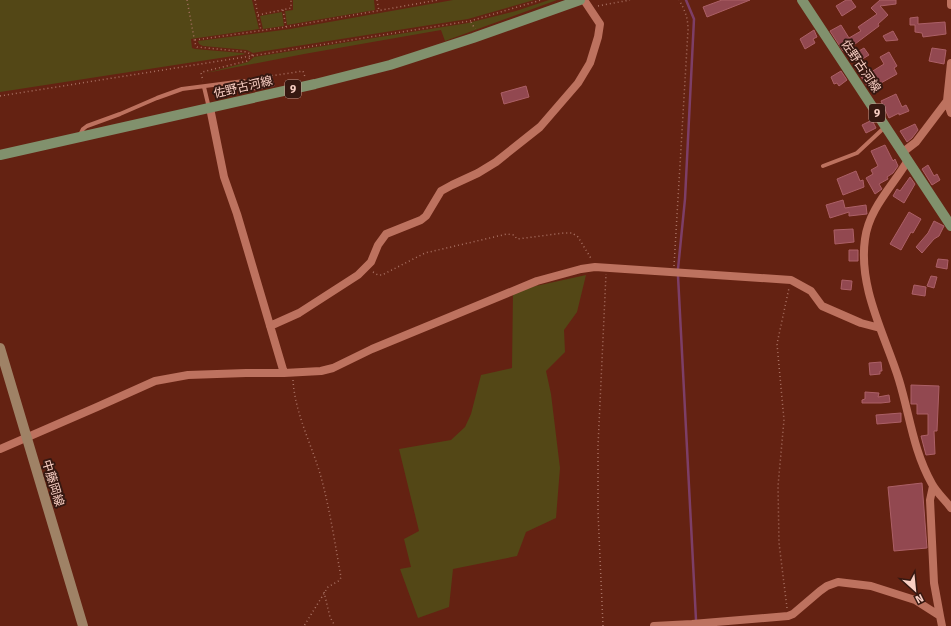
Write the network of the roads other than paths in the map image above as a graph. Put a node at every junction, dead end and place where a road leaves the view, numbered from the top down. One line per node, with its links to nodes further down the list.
1 (580, 0): 10 (main road, 佐野古河線 / 9)
2 (584, 0): 18 (street)
3 (802, 0): 12 (main road, 佐野古河線 / 9)
4 (951, 0): 5 (street)
5 (951, 5)
6 (951, 63): 9 (street)
7 (244, 81): 8 (lane)
8 (204, 87): 10 (lane); 13 (lane)
9 (947, 101): 11 (street); 15 (street)
10 (210, 108): 13 (main road, 佐野古河線 / 9); 18 (street)
11 (951, 113)
12 (886, 126): 15 (main road, 佐野古河線 / 9); 16 (lane)
13 (79, 137): 14 (main road, 佐野古河線 / 9)
14 (0, 155)
15 (905, 156): 17 (main road, 佐野古河線 / 9); 19 (street)
16 (823, 166)
17 (950, 224)
18 (270, 326): 21 (street)
19 (880, 328): 21 (street); 24 (street)
20 (0, 348): 22 (main road, 中藤岡線)
21 (288, 373): 22 (street)
22 (26, 438): 23 (street); 27 (main road, 中藤岡線)
23 (0, 449)
24 (933, 486): 25 (street); 26 (street)
25 (951, 508)
26 (940, 616): 28 (street); 29 (street)
27 (83, 626)
28 (654, 626)
29 (942, 626)

